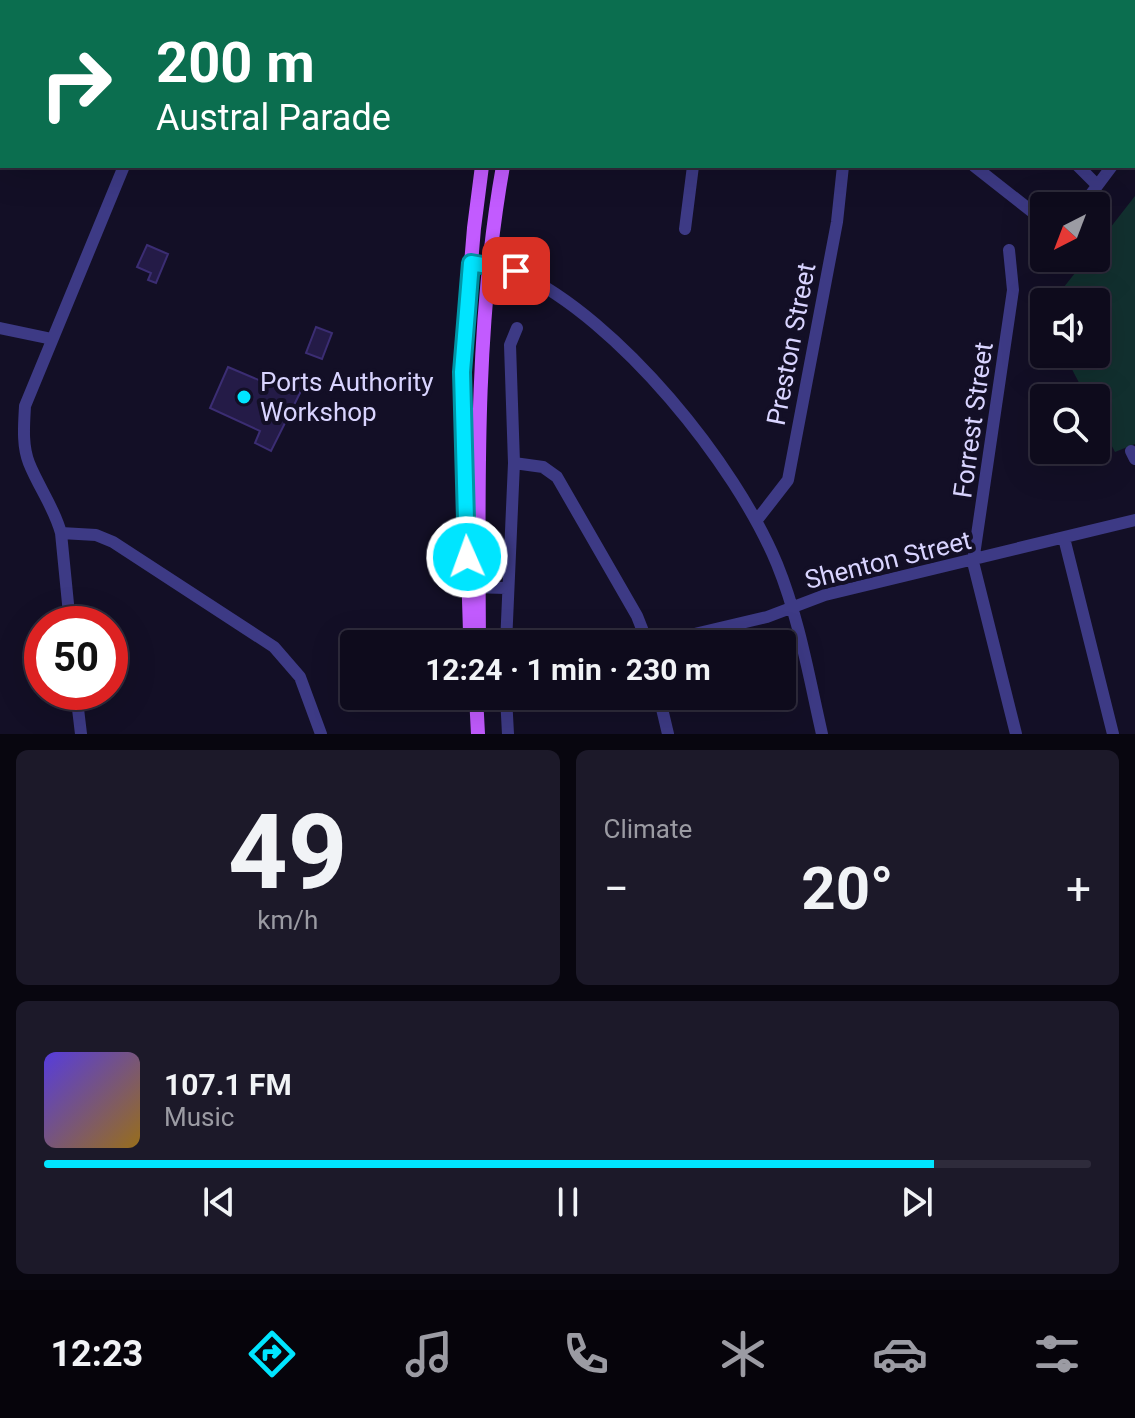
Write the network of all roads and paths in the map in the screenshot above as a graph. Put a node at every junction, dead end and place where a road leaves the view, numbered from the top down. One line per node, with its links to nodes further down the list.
1 (123, 168): 18 (street)
2 (482, 168): 14 (main road)
3 (503, 168): 15 (main road)
4 (693, 168): 12 (street)
5 (842, 168): 20 (street, Preston Street)
6 (977, 168): 11 (street)
7 (1080, 168): 9 (street)
8 (1110, 168): 9 (street)
9 (1097, 185): 10 (street)
10 (1092, 192)
11 (1030, 210)
12 (685, 229)
13 (1009, 250): 24 (street, Forrest Street)
14 (471, 263): 15 (street); 25 (main road)
15 (490, 265): 20 (street); 25 (main road)
16 (0, 328): 18 (street)
17 (517, 328): 19 (street)
18 (52, 339): 22 (street)
19 (514, 463): 26 (street); 32 (street)
20 (757, 520): 28 (street)
21 (1135, 520): 23 (street, Shenton Street)
22 (61, 533): 27 (street); 39 (street)
23 (1064, 538): 24 (street, Shenton Street); 45 (street)
24 (973, 562): 28 (street, Shenton Street); 44 (street, Forrest Street)
25 (474, 587): 26 (street); 29 (main road); 30 (main road)
26 (506, 588): 31 (street)
27 (68, 606)
28 (792, 607): 33 (street, Shenton Street); 43 (street)
29 (472, 630)
30 (478, 630)
31 (506, 630)
32 (644, 630)
33 (711, 630)
34 (78, 710): 38 (street)
35 (477, 710): 40 (main road)
36 (507, 710): 41 (street)
37 (662, 710): 42 (street)
38 (81, 734)
39 (321, 734)
40 (478, 734)
41 (508, 734)
42 (668, 734)
43 (822, 734)
44 (1016, 734)
45 (1113, 734)

